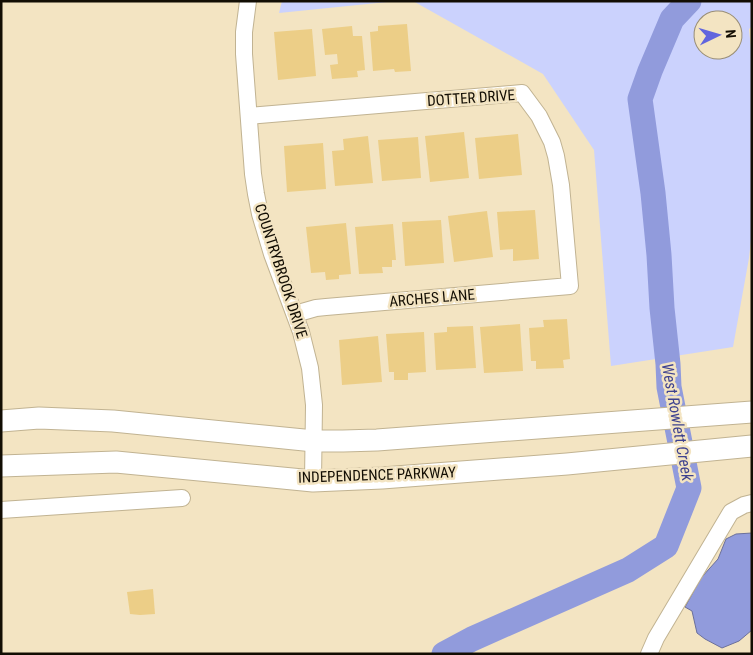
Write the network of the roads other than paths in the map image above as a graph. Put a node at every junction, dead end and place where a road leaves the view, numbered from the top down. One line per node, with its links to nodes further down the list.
1 (248, 1): 2 (street, COUNTRYBROOK DRIVE)
2 (249, 116): 3 (street, DOTTER DRIVE); 4 (street, COUNTRYBROOK DRIVE)
3 (570, 286): 4 (street, ARCHES LANE)
4 (295, 314): 7 (street, COUNTRYBROOK DRIVE)
5 (750, 412): 7 (main road)
6 (1, 421): 7 (main road)
7 (314, 441): 10 (street, COUNTRYBROOK DRIVE)
8 (752, 446): 10 (main road, INDEPENDENCE PARKWAY)
9 (1, 466): 10 (main road, INDEPENDENCE PARKWAY)
10 (312, 481)
11 (182, 498): 13 (street)
12 (752, 503): 14 (street)
13 (1, 510)
14 (648, 654)

